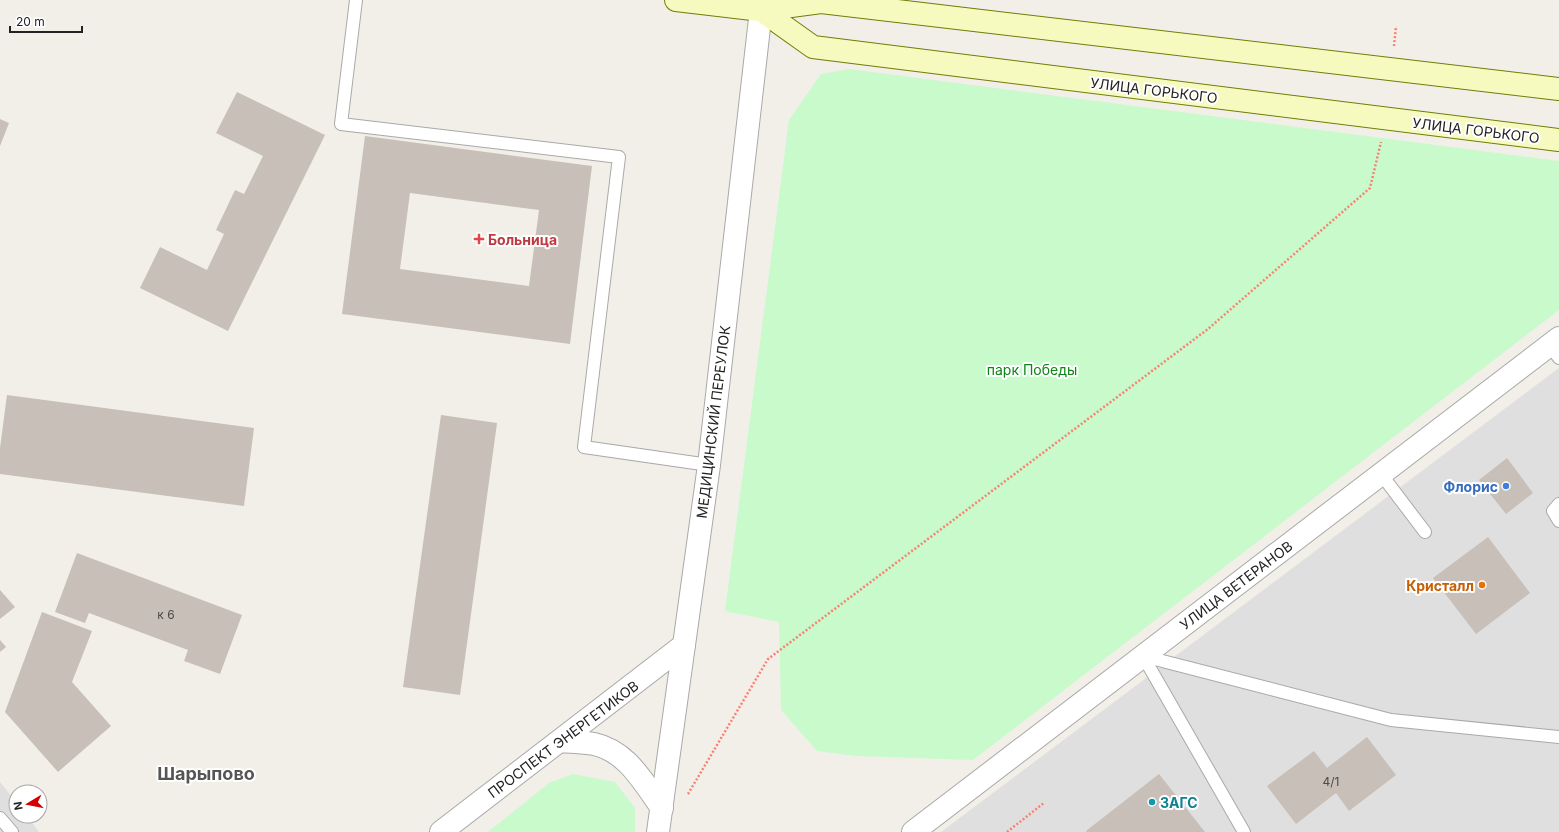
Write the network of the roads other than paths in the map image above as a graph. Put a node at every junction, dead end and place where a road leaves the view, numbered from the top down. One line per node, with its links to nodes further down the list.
1 (356, 0): 7 (lane)
2 (676, 0): 3 (main road, УЛИЦА ГОРЬКОГО)
3 (756, 5): 4 (main road, УЛИЦА ГОРЬКОГО); 5 (main road, УЛИЦА ГОРЬКОГО); 7 (street, МЕДИЦИНСКИЙ ПЕРЕУЛОК)
4 (1559, 89)
5 (1559, 140)
6 (1556, 347): 8 (street, УЛИЦА ВЕТЕРАНОВ)
7 (710, 465): 12 (street, МЕДИЦИНСКИЙ ПЕРЕУЛОК)
8 (1381, 474): 11 (lane); 13 (street, УЛИЦА ВЕТЕРАНОВ)
9 (1559, 504): 10 (lane)
10 (1559, 521)
11 (1425, 532)
12 (684, 645): 15 (street, ПРОСПЕКТ ЭНЕРГЕТИКОВ); 16 (street, МЕДИЦИНСКИЙ ПЕРЕУЛОК)
13 (1143, 656): 14 (lane); 21 (street, УЛИЦА ВЕТЕРАНОВ); 22 (lane)
14 (1559, 737)
15 (560, 741): 16 (street); 19 (street, ПРОСПЕКТ ЭНЕРГЕТИКОВ)
16 (662, 808): 20 (street, МЕДИЦИНСКИЙ ПЕРЕУЛОК)
17 (0, 818): 18 (lane)
18 (12, 832)
19 (441, 832)
20 (658, 832)
21 (913, 832)
22 (1244, 832)

